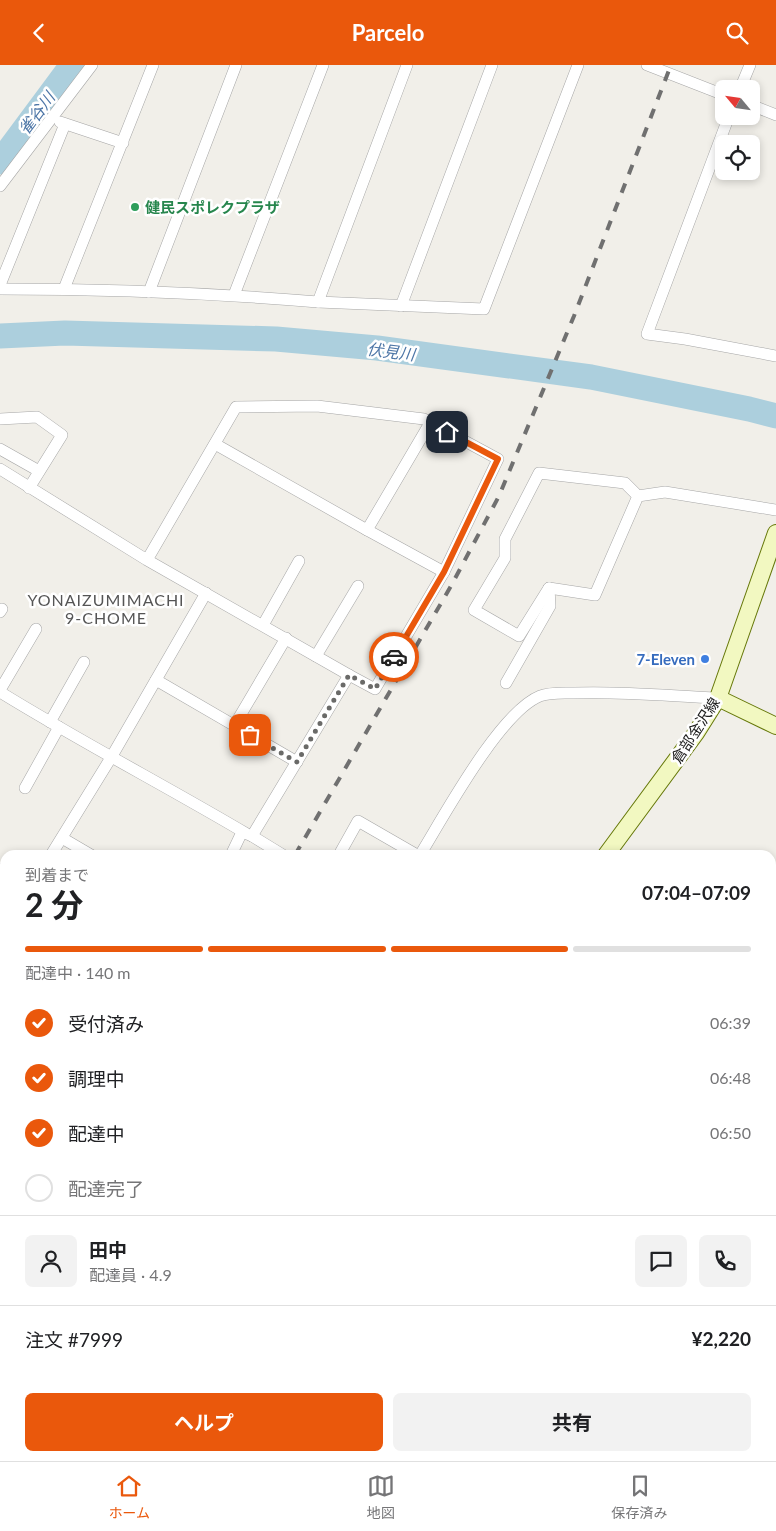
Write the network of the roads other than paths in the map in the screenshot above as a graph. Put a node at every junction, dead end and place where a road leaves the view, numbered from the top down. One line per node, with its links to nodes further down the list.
1 (92, 65): 14 (street)
2 (153, 65): 17 (street)
3 (236, 65): 21 (street)
4 (323, 65): 22 (street)
5 (407, 65): 23 (street)
6 (492, 65): 24 (street)
7 (578, 65): 24 (street)
8 (647, 65): 11 (street)
9 (750, 65): 10 (street)
10 (744, 80)
11 (715, 91)
12 (760, 109): 13 (street)
13 (776, 115)
14 (51, 119): 15 (street); 18 (street)
15 (65, 124): 17 (street); 19 (street)
16 (727, 125): 25 (street)
17 (123, 143): 20 (street)
18 (0, 187)
19 (0, 287): 20 (street)
20 (64, 289): 21 (street)
21 (149, 292): 22 (street)
22 (234, 295): 23 (street)
23 (318, 302): 24 (street)
24 (401, 305)
25 (776, 356)
26 (0, 419): 31 (street)
27 (430, 423): 28 (street); 35 (street); 39 (street)
28 (215, 444): 35 (street); 37 (street)
29 (0, 449): 31 (street)
30 (0, 469): 32 (street)
31 (39, 471): 32 (street)
32 (29, 488): 37 (street)
33 (638, 496): 34 (street); 41 (street); 41 (street)
34 (776, 510)
35 (367, 531): 39 (street)
36 (776, 533): 52 (main road, 倉部金沢線)
37 (147, 560): 42 (street)
38 (299, 561): 43 (street)
39 (444, 572): 48 (street)
40 (358, 586): 46 (street)
41 (549, 588): 50 (street)
42 (206, 593): 43 (street); 49 (street)
43 (263, 625): 45 (street)
44 (36, 629): 51 (street)
45 (286, 639): 46 (street); 54 (street)
46 (316, 656): 48 (street)
47 (84, 662): 53 (street)
48 (349, 675): 57 (street)
49 (156, 680): 54 (street); 56 (street)
50 (506, 683)
51 (0, 691): 53 (street)
52 (718, 698): 55 (main road); 67 (street); 68 (main road, 倉部金沢線)
53 (54, 725): 56 (street); 58 (street)
54 (234, 726): 57 (street)
55 (776, 726)
56 (112, 756): 59 (street); 60 (street)
57 (297, 762): 59 (street)
58 (25, 788)
59 (247, 834): 63 (street); 64 (street)
60 (62, 838): 61 (street); 62 (street)
61 (54, 850)
62 (82, 850)
63 (235, 850)
64 (274, 850)
65 (342, 850): 66 (street)
66 (410, 850)
67 (422, 850)
68 (610, 850)

